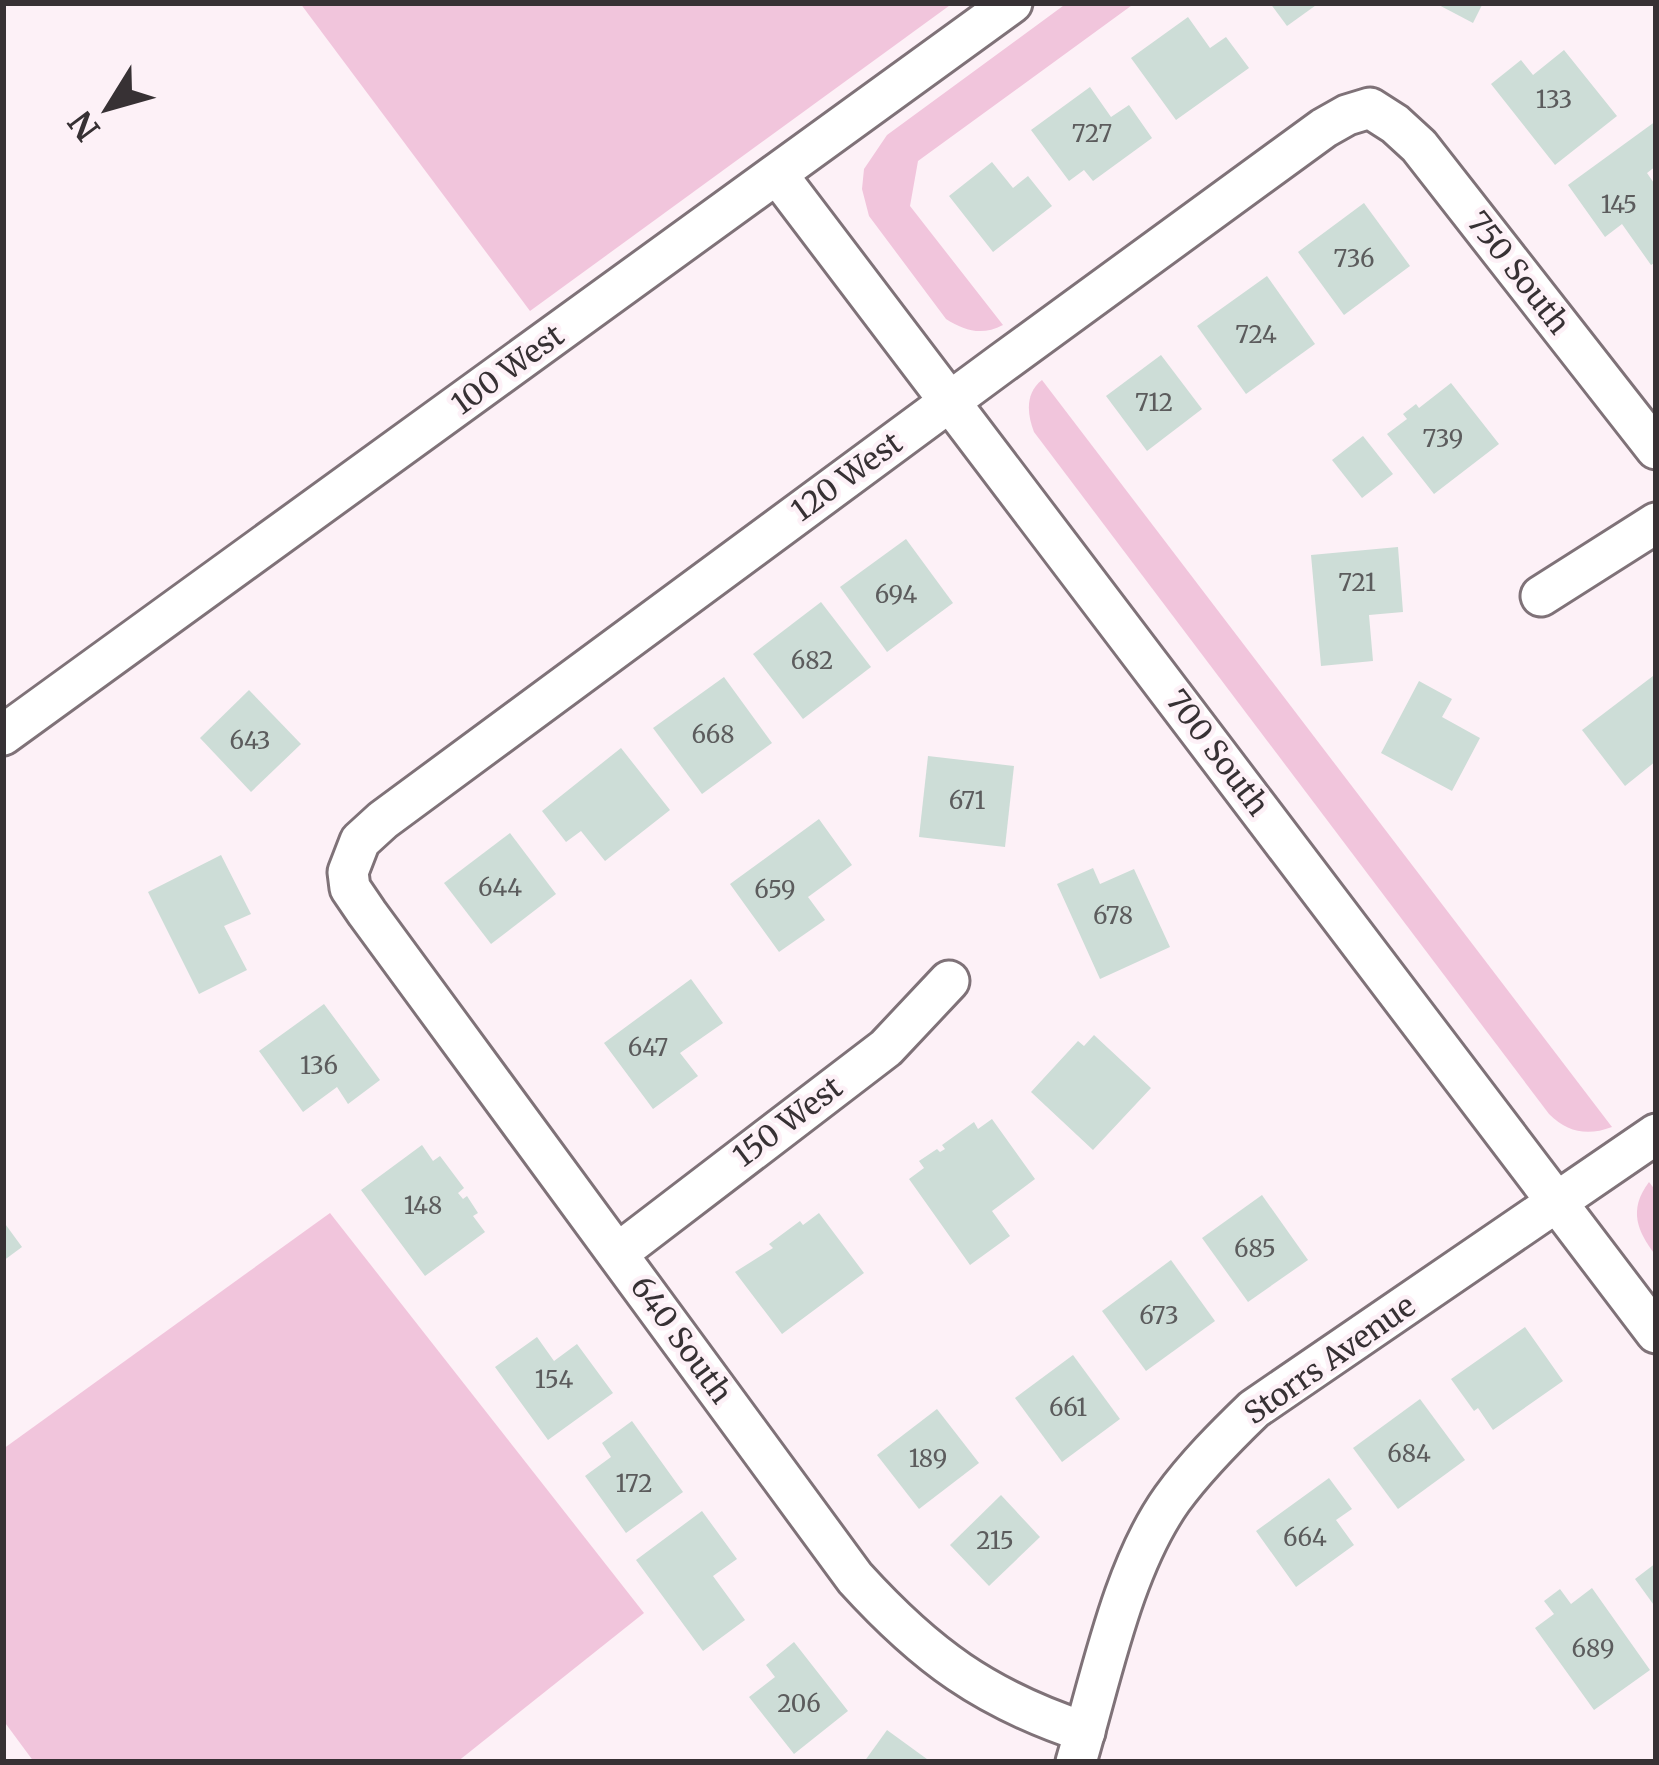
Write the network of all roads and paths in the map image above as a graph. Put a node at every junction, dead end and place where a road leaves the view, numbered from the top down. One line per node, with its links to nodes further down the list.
1 (1012, 3): 3 (street, 100 West)
2 (1370, 108): 4 (street, 120 West); 5 (street, 750 South)
3 (777, 174): 4 (street, 700 South); 8 (street, 100 West)
4 (950, 401): 9 (street, 120 West); 12 (street, 700 South)
5 (1656, 449)
6 (1656, 523): 7 (street)
7 (1541, 596)
8 (3, 735)
9 (349, 872): 13 (street, 640 South)
10 (949, 981): 13 (street, 150 West)
11 (1656, 1134): 12 (street, Storrs Avenue)
12 (1557, 1202): 14 (street, 700 South); 15 (street, Storrs Avenue)
13 (618, 1253): 15 (street, 640 South)
14 (1656, 1333)
15 (1081, 1747)

